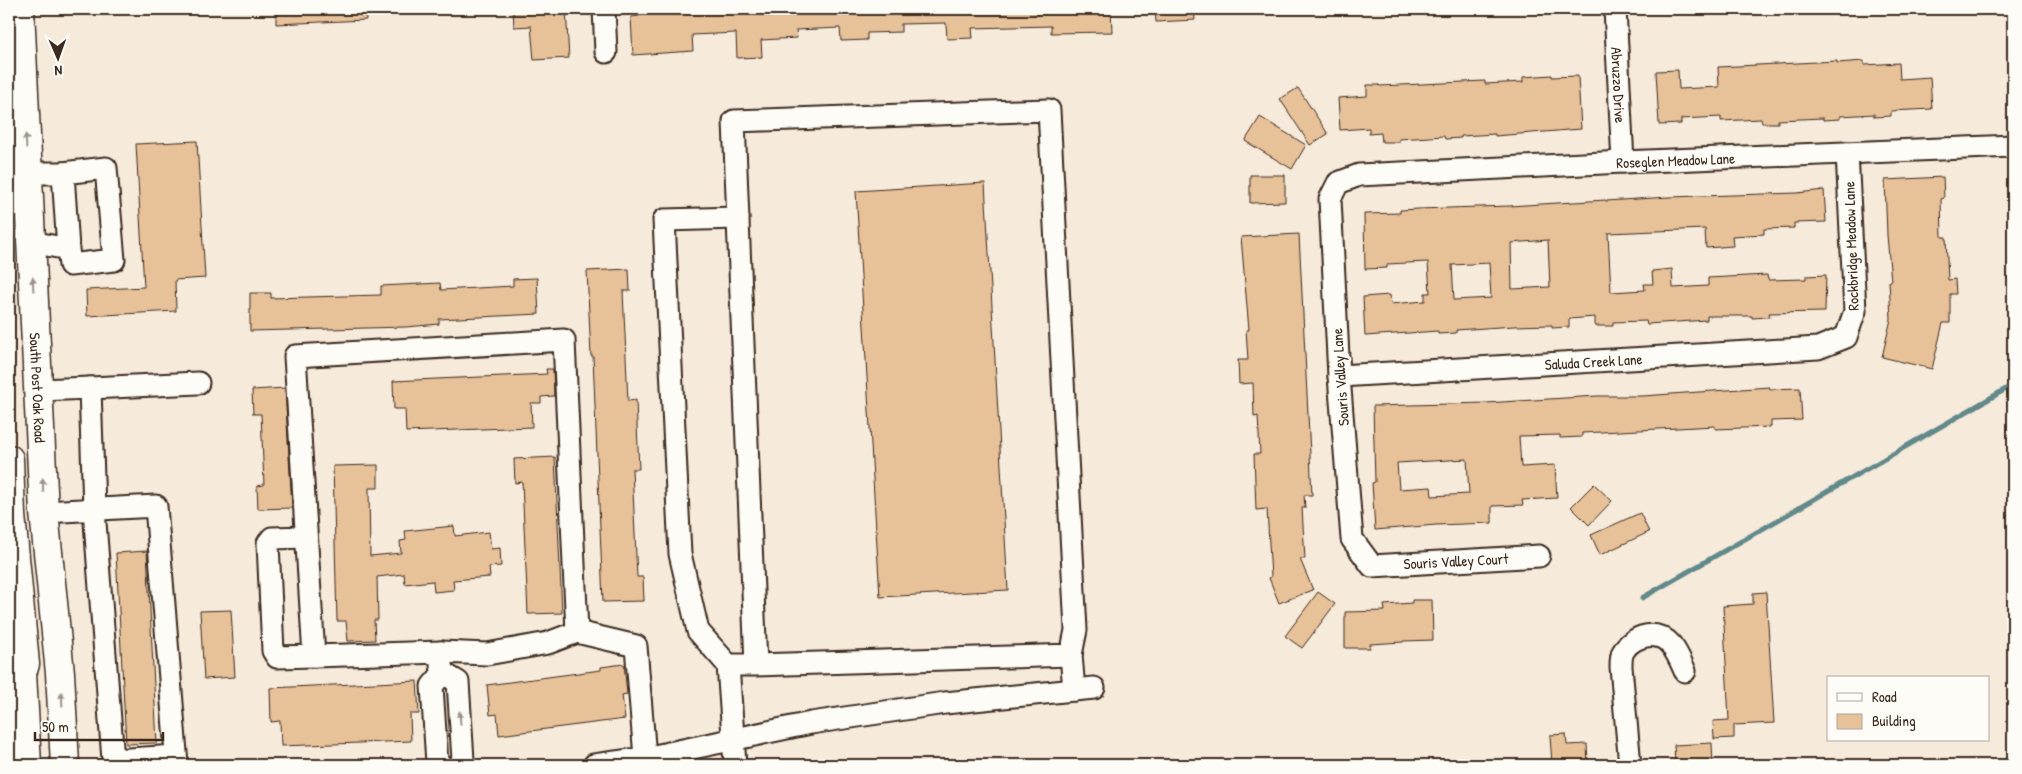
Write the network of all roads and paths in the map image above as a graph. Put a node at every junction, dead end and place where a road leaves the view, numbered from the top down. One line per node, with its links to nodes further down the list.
1 (20, 9): 8 (main road, South Post Oak Road, one-way to 1)
2 (604, 9): 4 (street)
3 (1615, 9): 7 (street, Abruzzo Drive)
4 (606, 52)
5 (2013, 146): 6 (street, Roseglen Meadow Lane)
6 (1847, 153): 7 (street, Roseglen Meadow Lane); 14 (street, Rockbridge Meadow Lane)
7 (1623, 162): 10 (street, Roseglen Meadow Lane)
8 (28, 173): 9 (street); 12 (main road, South Post Oak Road)
9 (63, 173): 13 (street); 13 (street)
10 (1338, 183): 15 (street, Souris Valley Lane)
11 (738, 218): 29 (street); 32 (street); 33 (street)
12 (20, 241): 13 (street); 18 (main road, South Post Oak Road, one-way to 12)
13 (68, 249)
14 (1846, 337): 15 (street, Saluda Creek Lane)
15 (1339, 376): 25 (street, Souris Valley Lane)
16 (198, 383): 17 (street)
17 (90, 388): 18 (street); 20 (street)
18 (39, 390): 21 (main road, South Post Oak Road, one-way to 18)
19 (9, 459): 22 (main road)
20 (94, 509): 21 (street); 37 (street); 37 (street)
21 (44, 512): 22 (main road); 39 (main road, South Post Oak Road, one-way to 21)
22 (11, 515): 26 (main road)
23 (306, 537): 27 (street); 30 (street); 30 (street)
24 (1539, 556): 25 (street, Souris Valley Court)
25 (1372, 566)
26 (13, 569): 28 (main road)
27 (577, 632): 31 (street); 36 (street)
28 (16, 636): 38 (main road)
29 (1071, 655): 33 (street); 35 (street)
30 (314, 656): 31 (street)
31 (442, 662): 40 (street); 41 (street, one-way to 31)
32 (728, 665): 33 (street); 35 (street)
33 (756, 665)
34 (1685, 670): 44 (street)
35 (733, 739): 36 (street); 43 (street)
36 (646, 758): 42 (street)
37 (176, 761)
38 (27, 765)
39 (65, 765)
40 (441, 765)
41 (459, 765)
42 (594, 765)
43 (735, 765)
44 (1630, 765)

